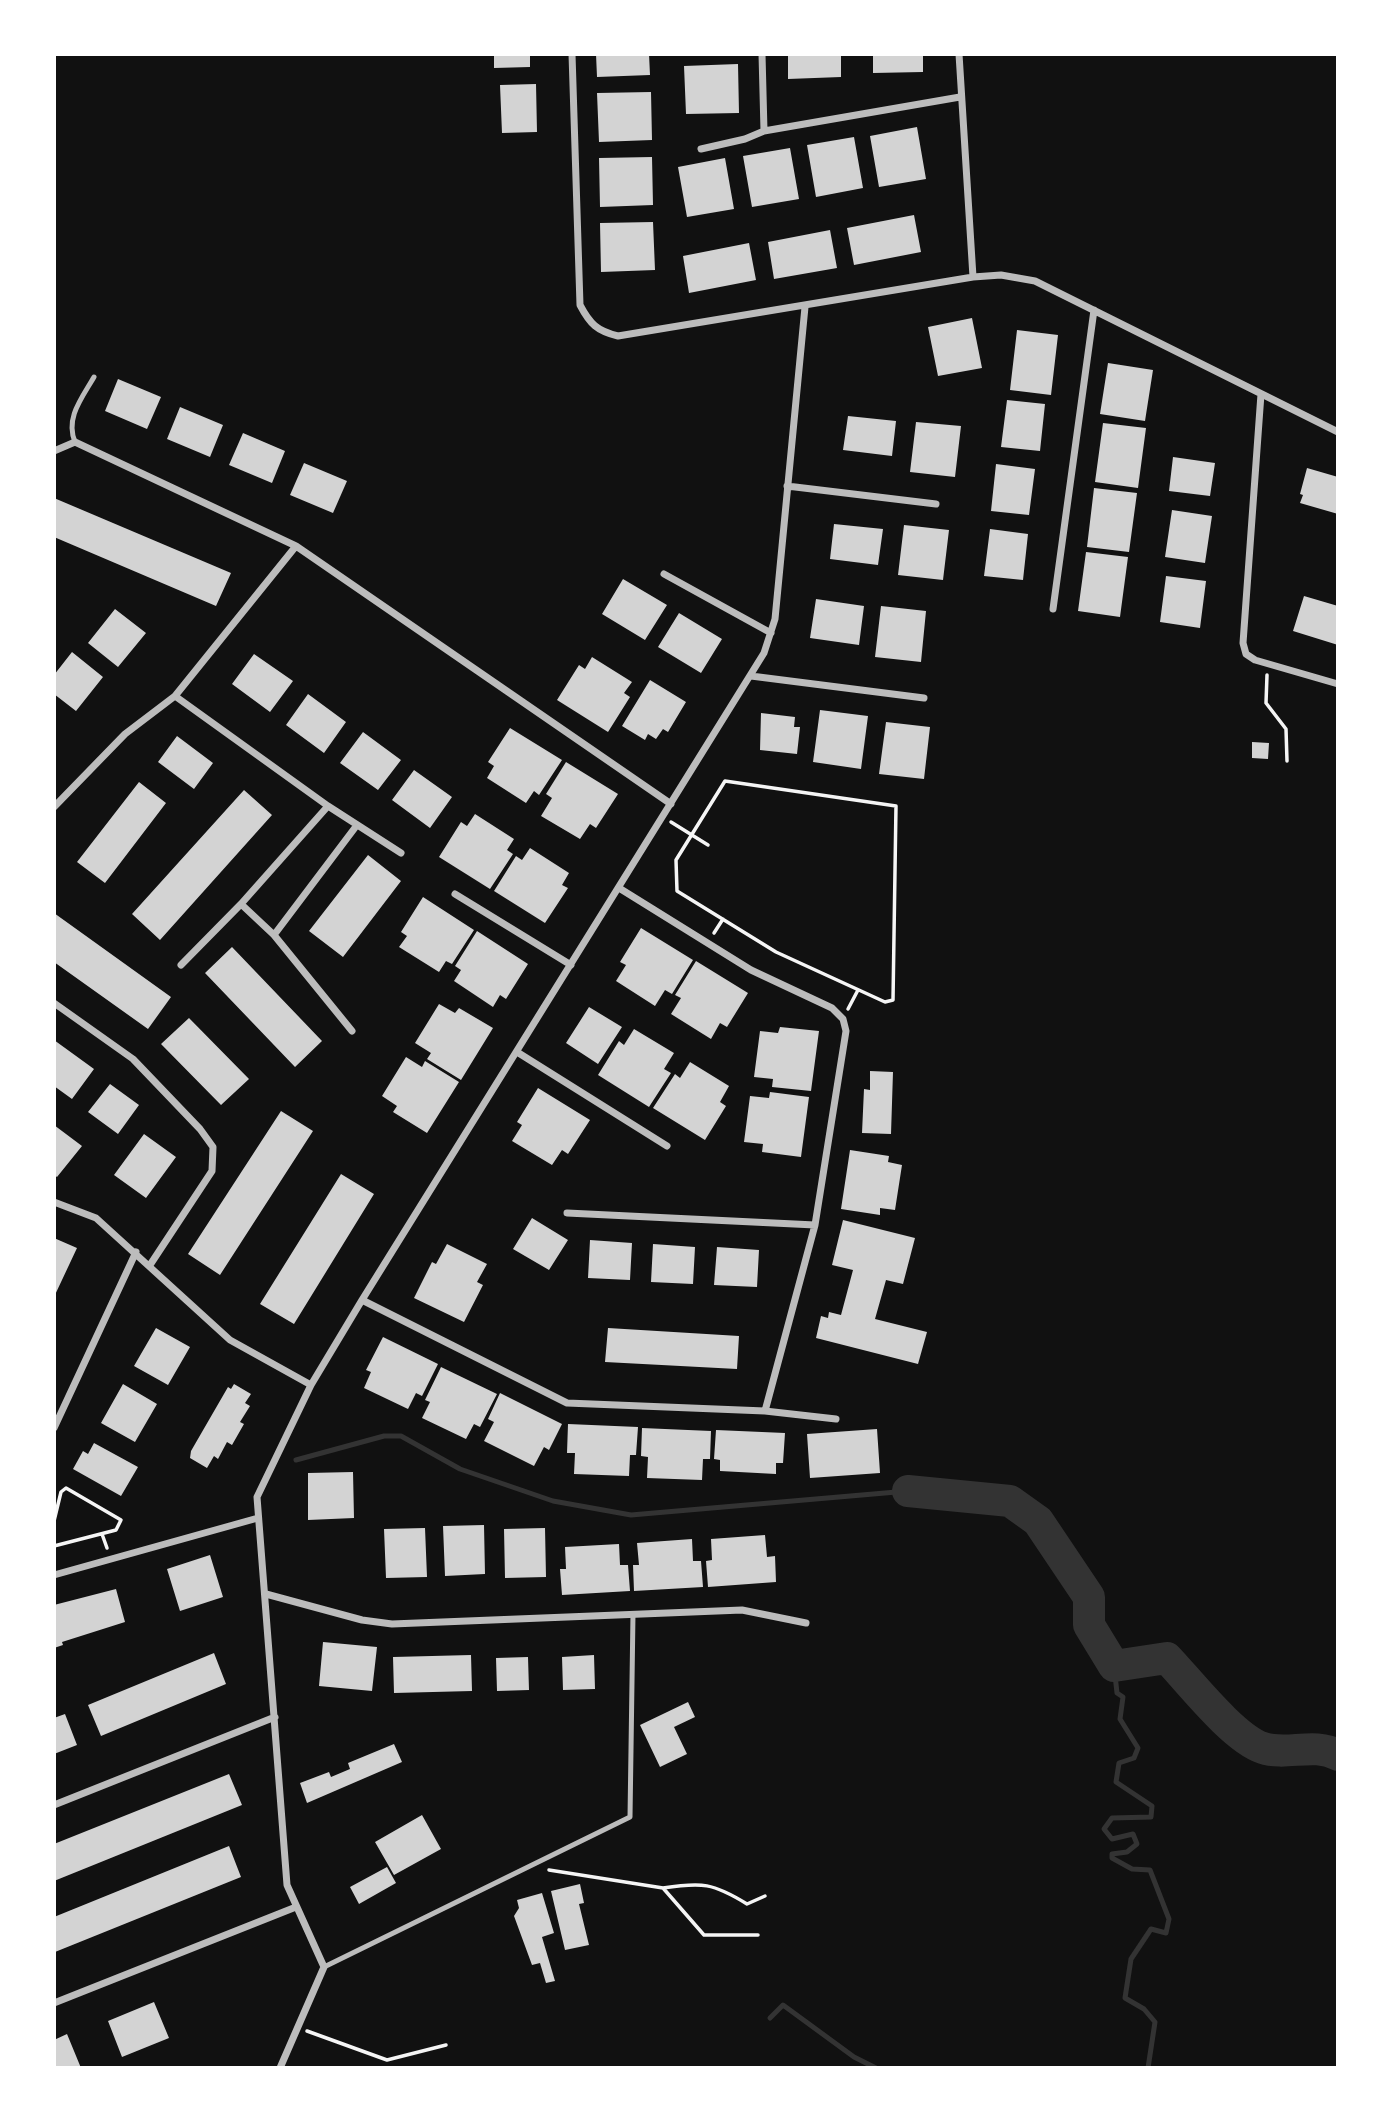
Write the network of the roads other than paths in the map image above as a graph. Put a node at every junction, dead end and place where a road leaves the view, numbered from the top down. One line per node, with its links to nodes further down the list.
1 (572, 54): 8 (street)
2 (762, 54): 5 (street)
3 (959, 54): 4 (street)
4 (960, 97): 5 (street); 7 (street)
5 (764, 131): 6 (street)
6 (701, 149)
7 (973, 277): 8 (street); 9 (street)
8 (805, 307): 15 (street)
9 (1094, 310): 11 (street); 19 (street)
10 (94, 377): 13 (lane)
11 (1261, 394): 12 (street); 22 (street)
12 (1338, 432)
13 (75, 442): 14 (street); 17 (street)
14 (54, 451)
15 (787, 486): 16 (street); 20 (street)
16 (936, 504)
17 (296, 546): 23 (street); 25 (street)
18 (664, 574): 20 (street)
19 (1053, 609)
20 (771, 633): 21 (street)
21 (751, 676): 24 (street); 25 (street)
22 (1338, 684)
23 (175, 696): 26 (street); 27 (street)
24 (924, 698)
25 (671, 804): 30 (street)
26 (328, 806): 28 (street); 32 (street)
27 (54, 807)
28 (357, 825): 29 (street); 33 (street)
29 (401, 853)
30 (619, 888): 35 (street); 42 (street)
31 (455, 894): 35 (street)
32 (241, 904): 33 (street); 34 (street)
33 (274, 935): 37 (street)
34 (181, 965)
35 (571, 965): 38 (street)
36 (54, 1003): 44 (street)
37 (352, 1031)
38 (517, 1052): 39 (street); 45 (street)
39 (667, 1146)
40 (54, 1202): 43 (street)
41 (567, 1213): 42 (street)
42 (815, 1225): 47 (street)
43 (136, 1252): 44 (street); 49 (street)
44 (150, 1265): 46 (street)
45 (362, 1300): 46 (street); 47 (street)
46 (312, 1385): 50 (street)
47 (765, 1411): 48 (street)
48 (836, 1419)
49 (54, 1428)
50 (258, 1518): 51 (street); 52 (street)
51 (54, 1575)
52 (266, 1594): 53 (street); 55 (street)
53 (633, 1615): 54 (street); 58 (lane)
54 (806, 1623)
55 (275, 1717): 56 (street); 57 (street)
56 (54, 1805)
57 (296, 1907): 58 (street); 59 (street)
58 (324, 1967): 60 (street)
59 (54, 2003)
60 (280, 2068)

